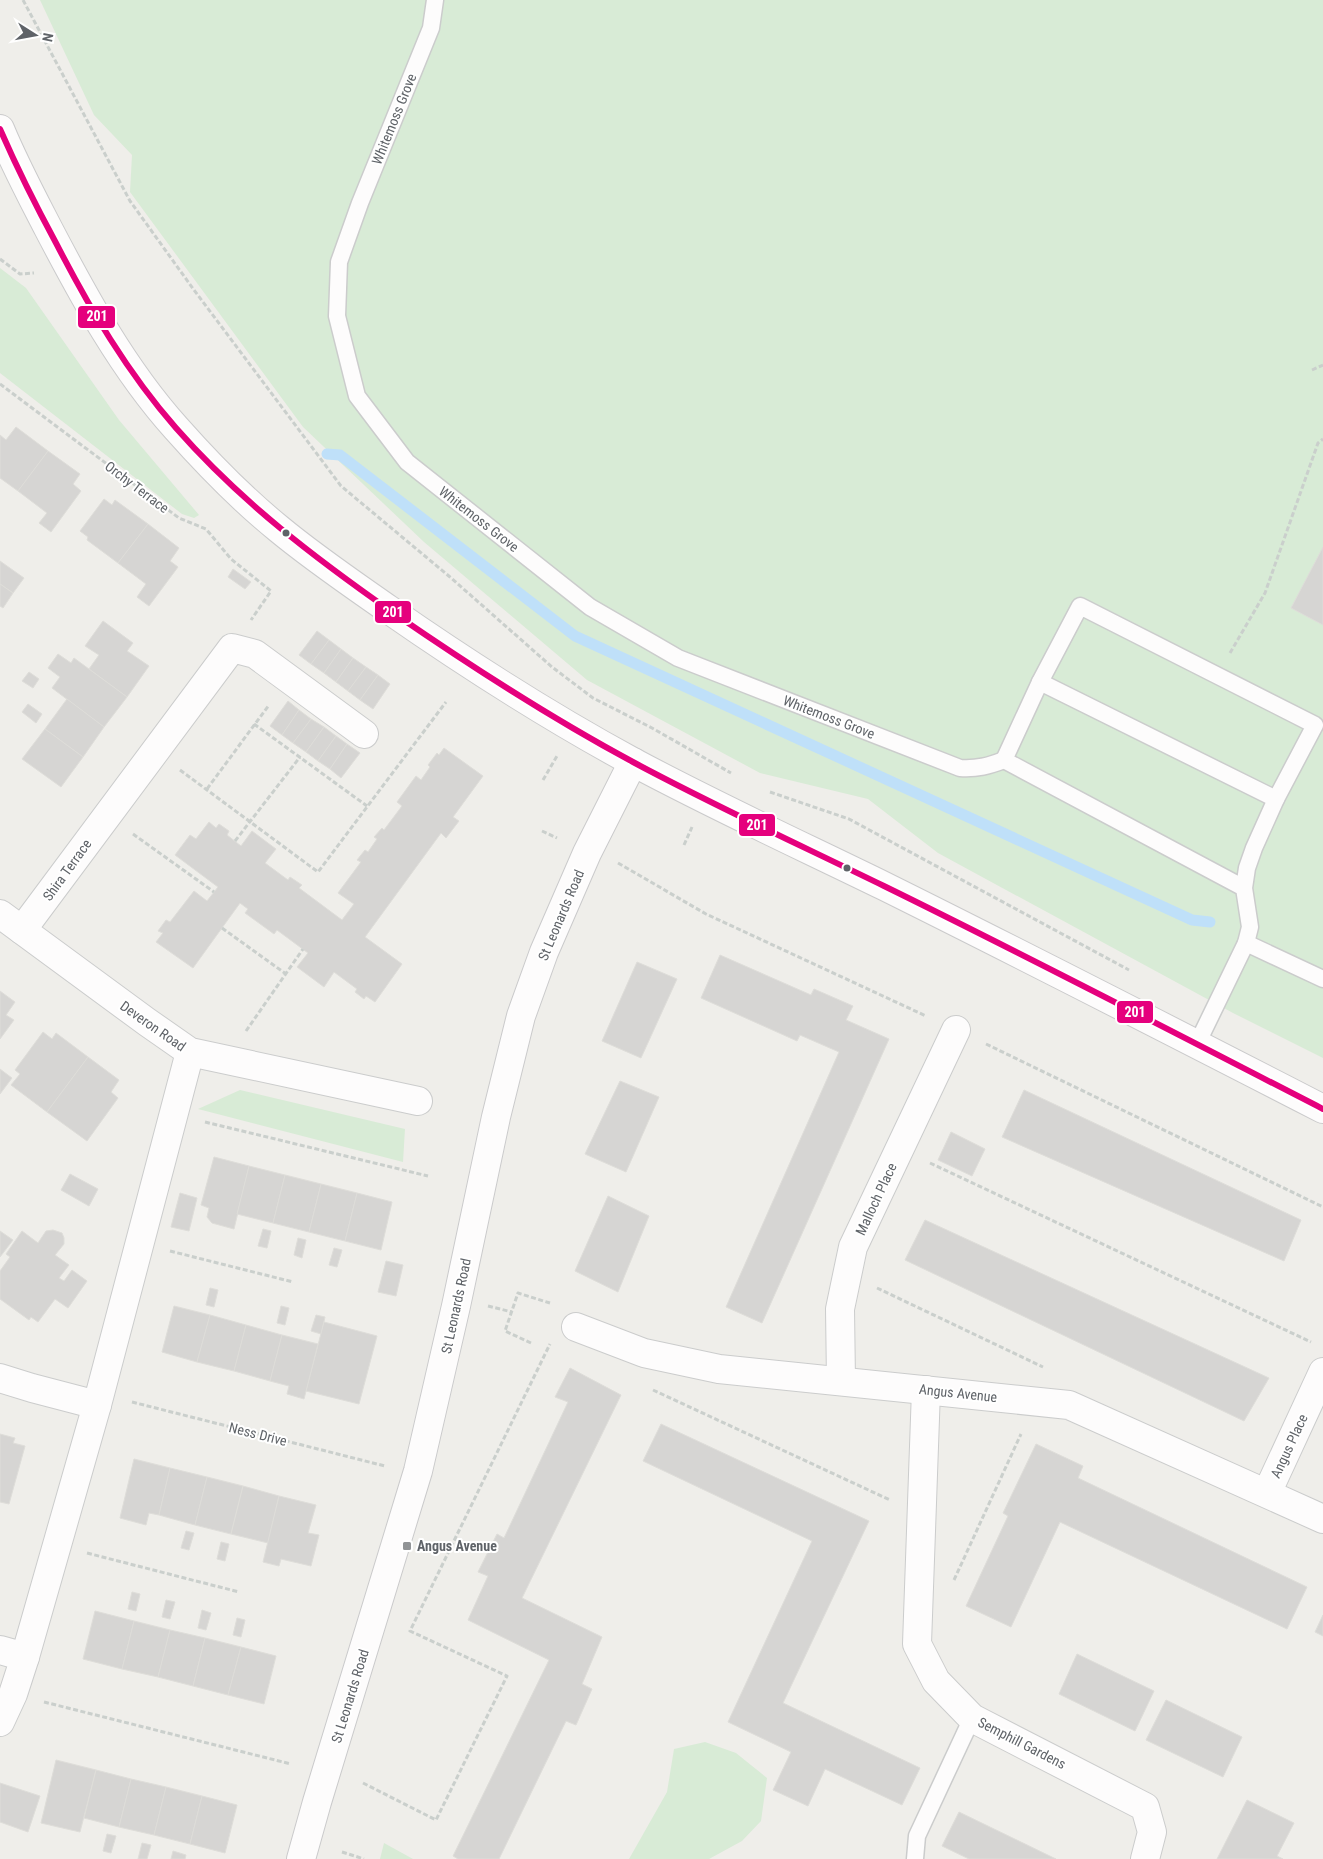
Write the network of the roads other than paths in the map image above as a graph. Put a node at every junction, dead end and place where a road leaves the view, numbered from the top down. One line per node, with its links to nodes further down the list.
1 (435, 0): 6 (lane, Whitemoss Grove)
2 (0, 129): 3 (street)
3 (6, 162): 7 (street)
4 (1040, 682): 6 (lane); 8 (lane); 8 (lane)
5 (364, 734): 11 (street, Shira Terrace)
6 (1004, 760): 9 (lane)
7 (633, 762): 15 (street); 30 (street, St Leonards Road)
8 (1276, 799): 9 (lane)
9 (1244, 888): 12 (lane)
10 (0, 914): 11 (street, Deveron Road)
11 (22, 930): 16 (street, Deveron Road)
12 (1246, 943): 13 (lane); 15 (lane)
13 (1323, 978)
14 (956, 1030): 22 (street, Malloch Place)
15 (1197, 1044): 18 (street)
16 (190, 1052): 17 (street, Deveron Road); 24 (street)
17 (418, 1101)
18 (1323, 1110)
19 (563, 1337): 22 (street, Angus Avenue)
20 (1323, 1372): 25 (street, Angus Place)
21 (0, 1378): 24 (street)
22 (840, 1381): 23 (street, Angus Avenue)
23 (926, 1390): 25 (street, Angus Avenue); 28 (street, Semphill Gardens)
24 (98, 1399): 27 (street)
25 (1267, 1493): 26 (street, Angus Avenue)
26 (1323, 1519)
27 (12, 1654): 29 (street)
28 (972, 1718): 31 (lane); 32 (street, Semphill Gardens)
29 (0, 1722)
30 (301, 1859)
31 (915, 1859)
32 (1145, 1859)

